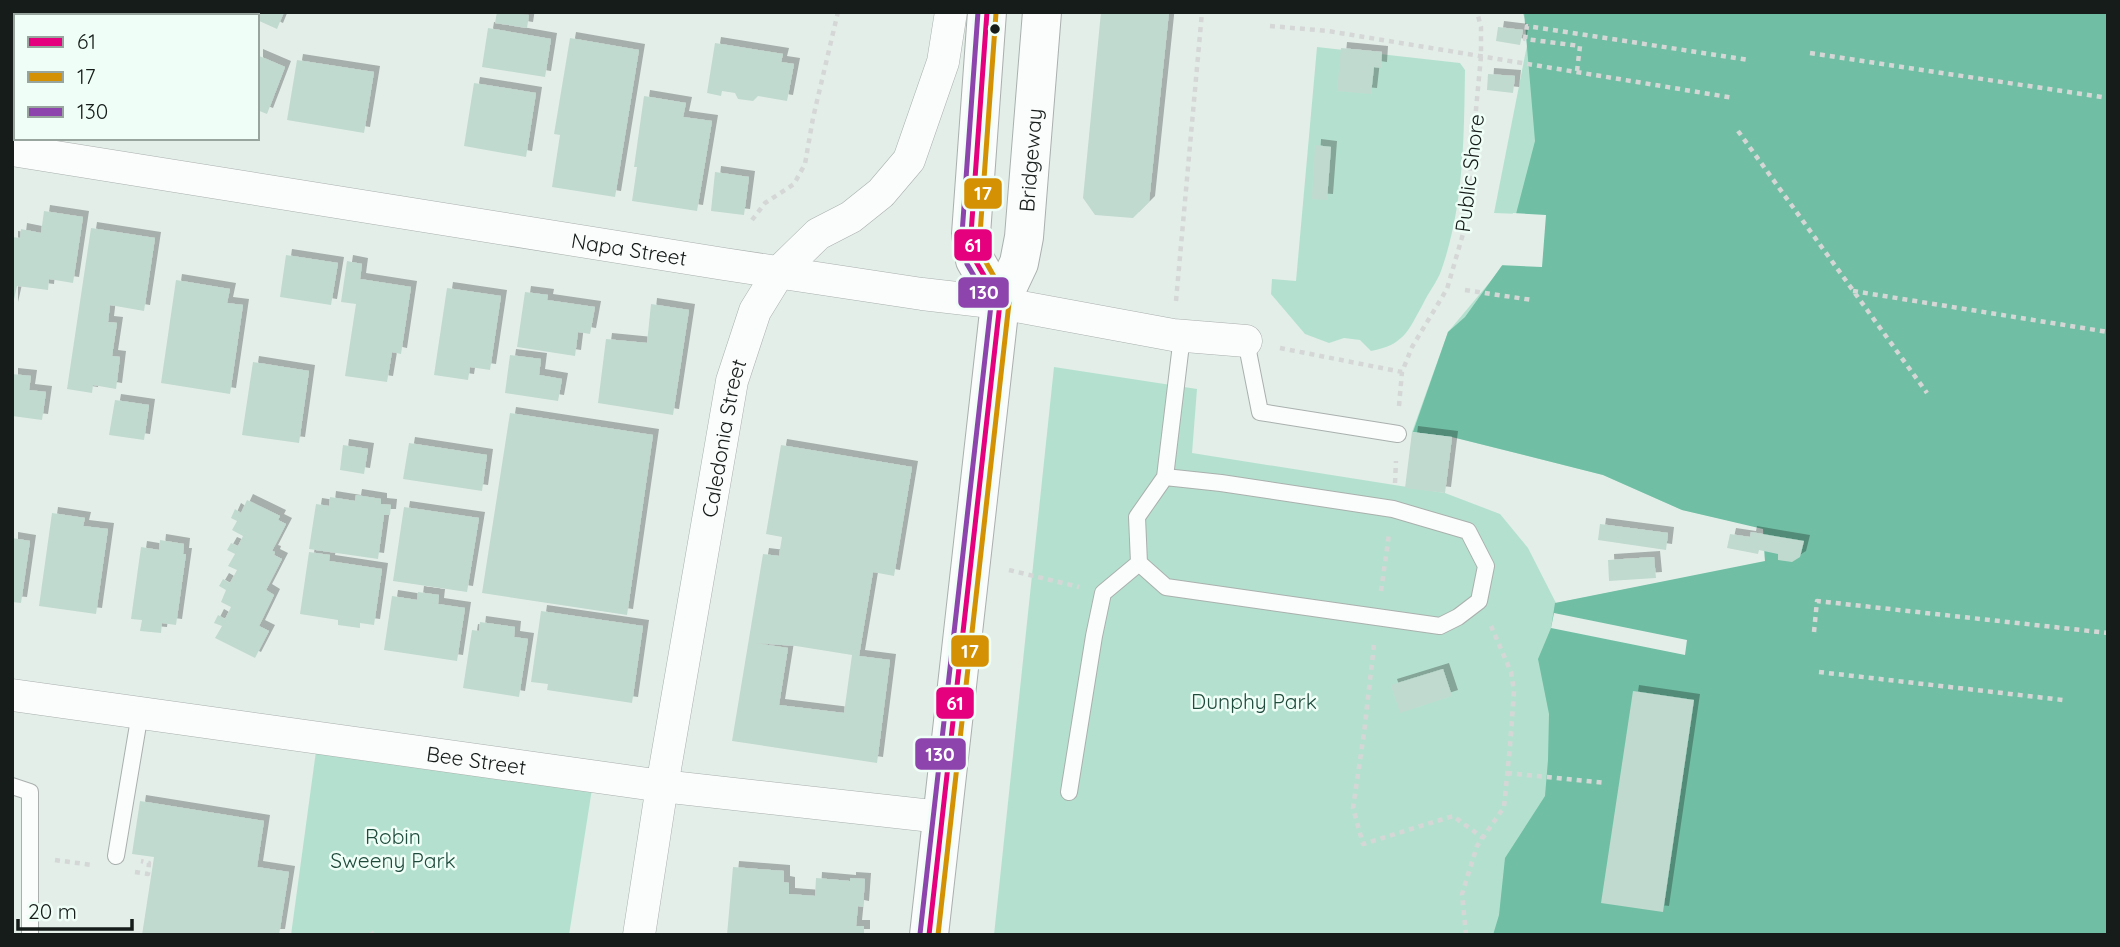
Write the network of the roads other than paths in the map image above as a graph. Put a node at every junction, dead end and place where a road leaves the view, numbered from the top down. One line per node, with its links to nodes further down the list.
1 (951, 12): 5 (street, Caledonia Street)
2 (987, 12): 6 (main road)
3 (1042, 12): 6 (main road, Bridgeway)
4 (12, 150): 5 (street, Napa Street)
5 (779, 272): 6 (street, Napa Street); 15 (street, Caledonia Street)
6 (1000, 303): 7 (street, Napa Street); 17 (main road, Bridgeway)
7 (1177, 335): 8 (street, Napa Street); 10 (lane)
8 (1246, 341): 9 (lane)
9 (1398, 434)
10 (1165, 477): 11 (lane); 11 (lane)
11 (1139, 563): 16 (lane)
12 (12, 695): 13 (street, Bee Street)
13 (140, 713): 15 (street, Bee Street); 18 (lane)
14 (12, 786): 19 (lane)
15 (662, 786): 17 (street, Bee Street); 20 (street, Caledonia Street)
16 (1069, 792)
17 (940, 817): 21 (main road, Bridgeway)
18 (116, 856)
19 (30, 935)
20 (639, 935)
21 (929, 935)

